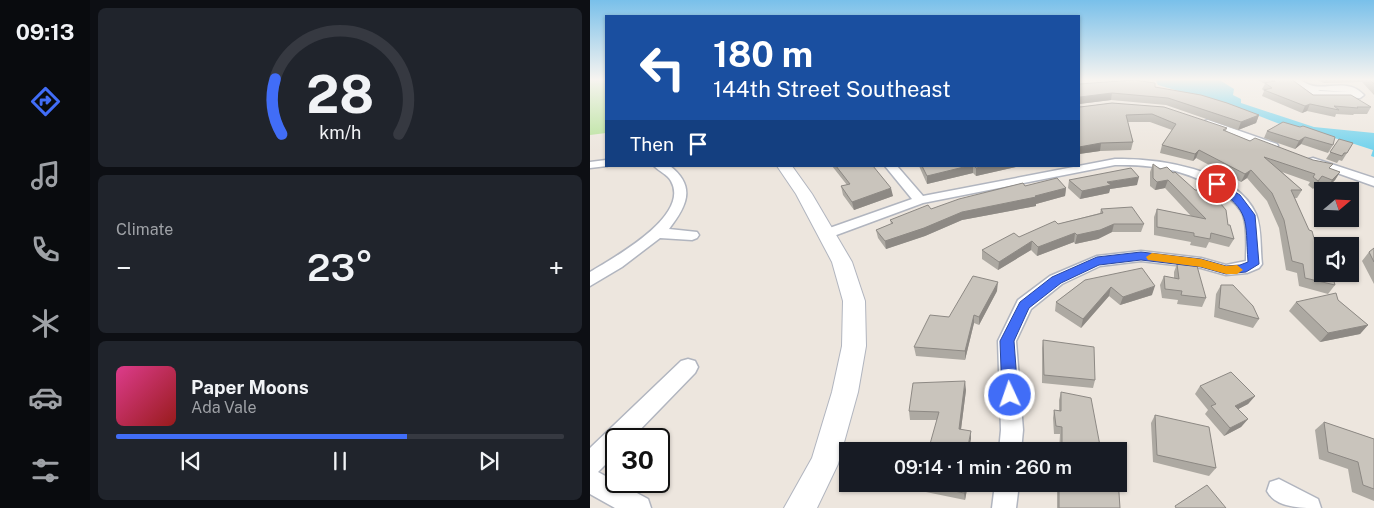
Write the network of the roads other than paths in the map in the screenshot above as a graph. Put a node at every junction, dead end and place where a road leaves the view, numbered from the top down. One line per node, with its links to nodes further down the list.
1 (1196, 118): 2 (street)
2 (1281, 149)
3 (1299, 156): 9 (street)
4 (605, 163): 5 (street)
5 (590, 165)
6 (785, 167): 12 (street)
7 (893, 167): 10 (street)
8 (663, 168): 11 (street)
9 (1374, 182)
10 (920, 200): 12 (street); 16 (street)
11 (659, 233): 13 (street); 14 (street)
12 (826, 234): 22 (street)
13 (692, 235)
14 (590, 280)
15 (688, 367): 17 (street)
16 (1011, 442)
17 (590, 464)
18 (590, 481): 21 (street)
19 (1279, 491): 24 (street)
20 (1005, 492): 23 (street)
21 (639, 508)
22 (800, 508)
23 (1004, 508)
24 (1309, 508)

